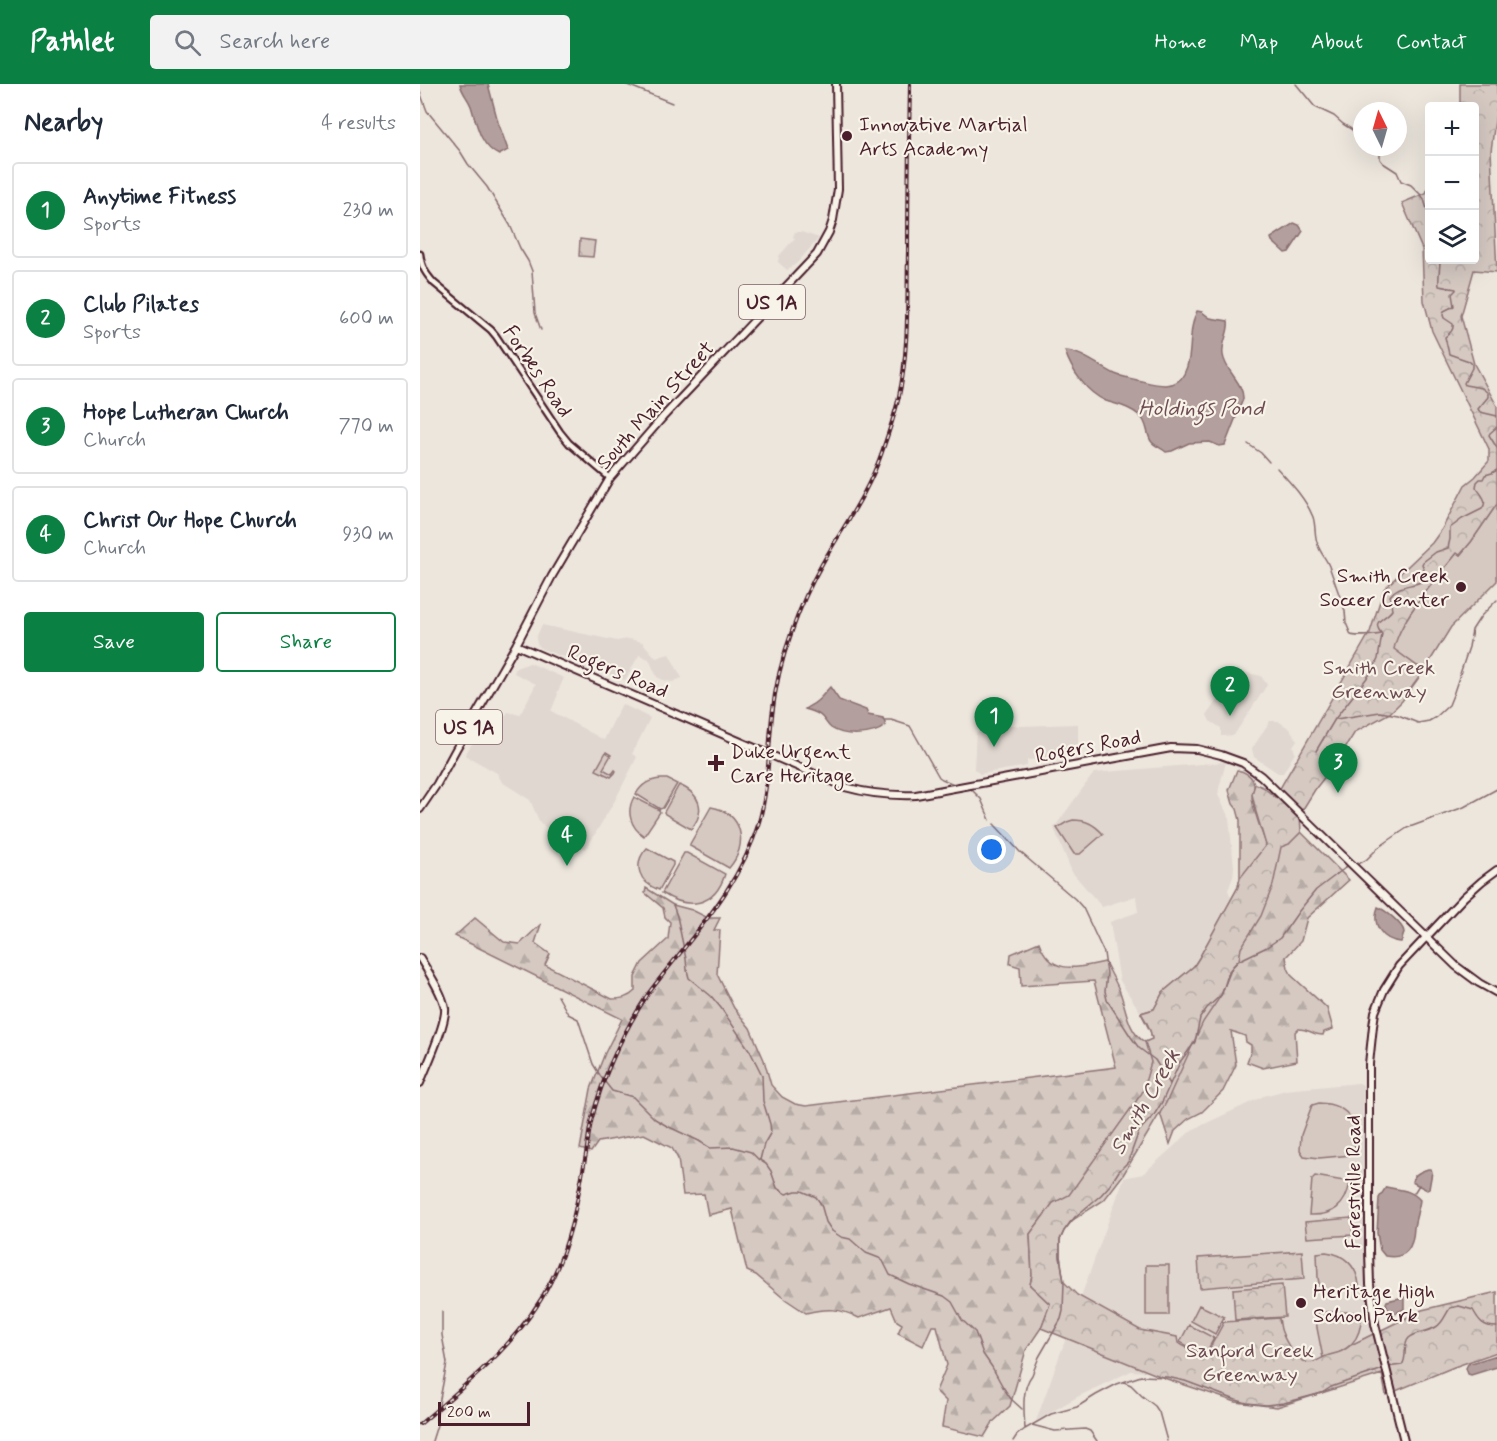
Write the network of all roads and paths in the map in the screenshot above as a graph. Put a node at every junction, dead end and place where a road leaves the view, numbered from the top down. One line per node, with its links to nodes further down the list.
1 (836, 84): 3 (main road, South Main Street / US 1A)
2 (420, 254): 3 (street, Forbes Road)
3 (610, 478): 4 (main road, South Main Street / US 1A)
4 (516, 645): 5 (main road, South Main Street / US 1A); 7 (main road, Rogers Road)
5 (420, 809)
6 (1497, 870): 7 (main road, Forestville Road)
7 (1426, 937): 9 (main road, Rogers Road); 11 (main road, Forestville Road)
8 (420, 958): 10 (main road)
9 (1497, 993)
10 (420, 1083)
11 (1404, 1441)

